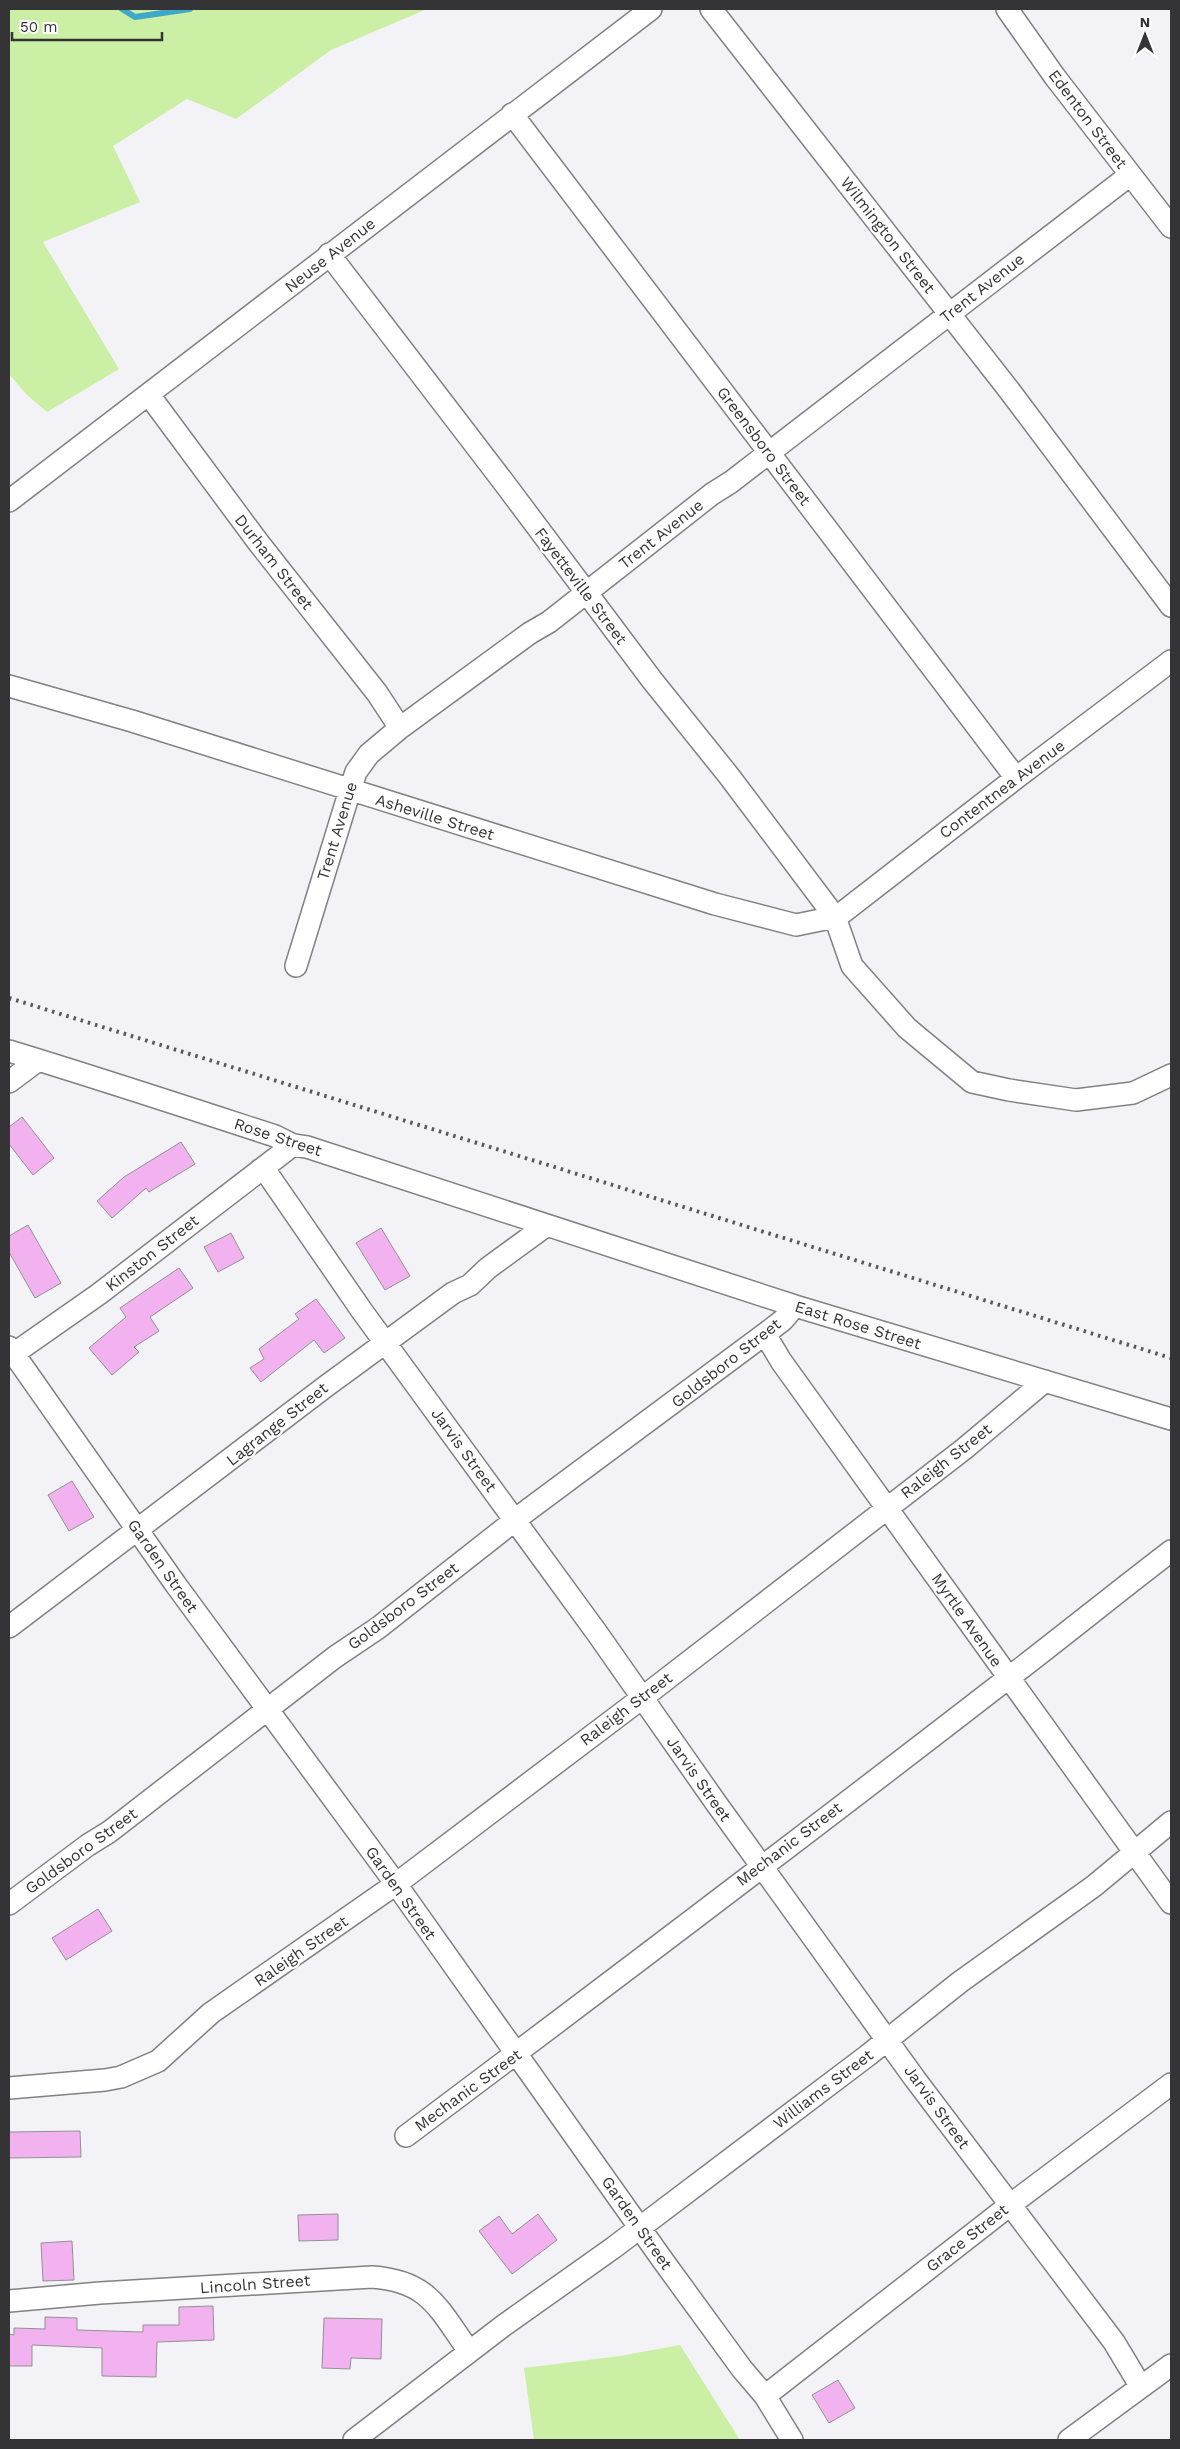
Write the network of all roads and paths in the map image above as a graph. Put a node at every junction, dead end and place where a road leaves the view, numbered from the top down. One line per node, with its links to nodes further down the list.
1 (651, 9): 4 (street, Neuse Avenue)
2 (711, 9): 8 (street, Wilmington Street)
3 (1007, 9): 5 (street, Edenton Street)
4 (512, 114): 7 (street, Neuse Avenue); 10 (street, Greensboro Street)
5 (1130, 174): 6 (street, Edenton Street); 8 (street, Trent Avenue)
6 (1171, 227)
7 (329, 254): 9 (street, Neuse Avenue); 12 (street, Fayetteville Street)
8 (949, 314): 10 (street, Trent Avenue); 13 (street, Wilmington Street)
9 (149, 395): 11 (street, Neuse Avenue); 16 (street, Durham Street)
10 (769, 451): 12 (street, Trent Avenue); 17 (street, Greensboro Street)
11 (9, 501)
12 (585, 592): 16 (street, Trent Avenue); 19 (street, Fayetteville Street)
13 (1171, 606)
14 (1171, 661): 17 (street, Contentnea Avenue)
15 (9, 686): 18 (street, Asheville Street)
16 (400, 728): 18 (street, Trent Avenue)
17 (1016, 778): 19 (street, Contentnea Avenue)
18 (350, 790): 19 (street, Asheville Street); 20 (street, Trent Avenue)
19 (835, 917): 23 (street, Fayetteville Street)
20 (296, 966)
21 (9, 1051): 22 (street, Rose Street)
22 (37, 1062): 24 (street); 25 (street, Rose Street)
23 (1171, 1075)
24 (9, 1082)
25 (293, 1145): 26 (street, Kinston Street); 27 (street, Rose Street)
26 (260, 1170): 30 (street, Jarvis Street); 31 (street, Kinston Street)
27 (547, 1225): 28 (street, East Rose Street); 30 (street, Lagrange Street)
28 (795, 1306): 29 (street, Goldsboro Street); 32 (street, East Rose Street)
29 (765, 1334): 34 (street, Myrtle Avenue); 35 (street, Goldsboro Street)
30 (386, 1343): 35 (street, Jarvis Street); 36 (street, Lagrange Street)
31 (10, 1353): 36 (street, Garden Street)
32 (1044, 1381): 33 (street, East Rose Street); 34 (street, Raleigh Street)
33 (1171, 1419)
34 (887, 1508): 39 (street, Myrtle Avenue); 40 (street, Raleigh Street)
35 (515, 1521): 40 (street, Jarvis Street); 41 (street, Goldsboro Street)
36 (138, 1531): 38 (street, Lagrange Street); 41 (street, Garden Street)
37 (1171, 1551): 39 (street, Mechanic Street)
38 (9, 1627)
39 (1009, 1678): 43 (street, Myrtle Avenue); 44 (street, Mechanic Street)
40 (642, 1698): 44 (street, Jarvis Street); 45 (street, Raleigh Street)
41 (268, 1710): 45 (street, Garden Street); 47 (street, Goldsboro Street)
42 (1171, 1822): 43 (street, Williams Street)
43 (1136, 1851): 46 (street, Myrtle Avenue); 48 (street, Williams Street)
44 (761, 1866): 48 (street, Jarvis Street); 49 (street, Mechanic Street)
45 (396, 1884): 49 (street, Garden Street); 51 (street, Raleigh Street)
46 (1171, 1903)
47 (9, 1904)
48 (887, 2039): 53 (street, Jarvis Street); 54 (street, Williams Street)
49 (517, 2055): 52 (street, Mechanic Street); 54 (street, Garden Street)
50 (1171, 2084): 53 (street, Grace Street)
51 (9, 2088)
52 (406, 2136)
53 (1010, 2205): 58 (street, Jarvis Street); 59 (street, Grace Street)
54 (640, 2227): 56 (street, Williams Street); 59 (street, Garden Street)
55 (9, 2301): 56 (street, Lincoln Street)
56 (469, 2351): 60 (street, Williams Street)
57 (1171, 2365): 58 (street)
58 (1141, 2388): 62 (street)
59 (765, 2396): 61 (street, Garden Street)
60 (354, 2440)
61 (792, 2440)
62 (1069, 2440)

